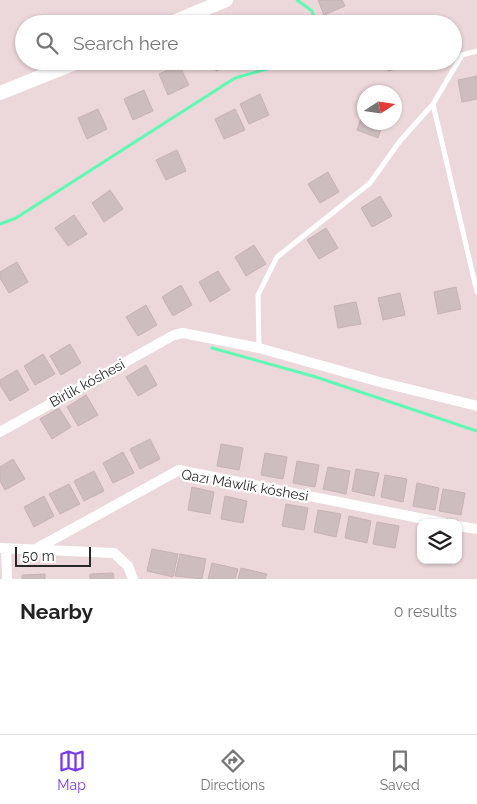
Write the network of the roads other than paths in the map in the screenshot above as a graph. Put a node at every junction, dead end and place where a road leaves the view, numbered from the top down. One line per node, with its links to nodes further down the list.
1 (226, 0): 2 (main road)
2 (190, 15)
3 (477, 51): 4 (lane)
4 (462, 55)
5 (58, 70): 7 (main road)
6 (453, 70): 8 (lane)
7 (0, 93)
8 (433, 104): 9 (lane); 10 (lane)
9 (477, 292)
10 (259, 348): 11 (street); 12 (street, Birlik kóshesi)
11 (477, 406)
12 (0, 432)
13 (424, 519): 17 (street, Qazı Máwlik kóshesi)
14 (462, 527): 15 (street)
15 (477, 529)
16 (3, 549): 17 (street); 18 (street)
17 (34, 550): 19 (street)
18 (7, 579)
19 (133, 579)

